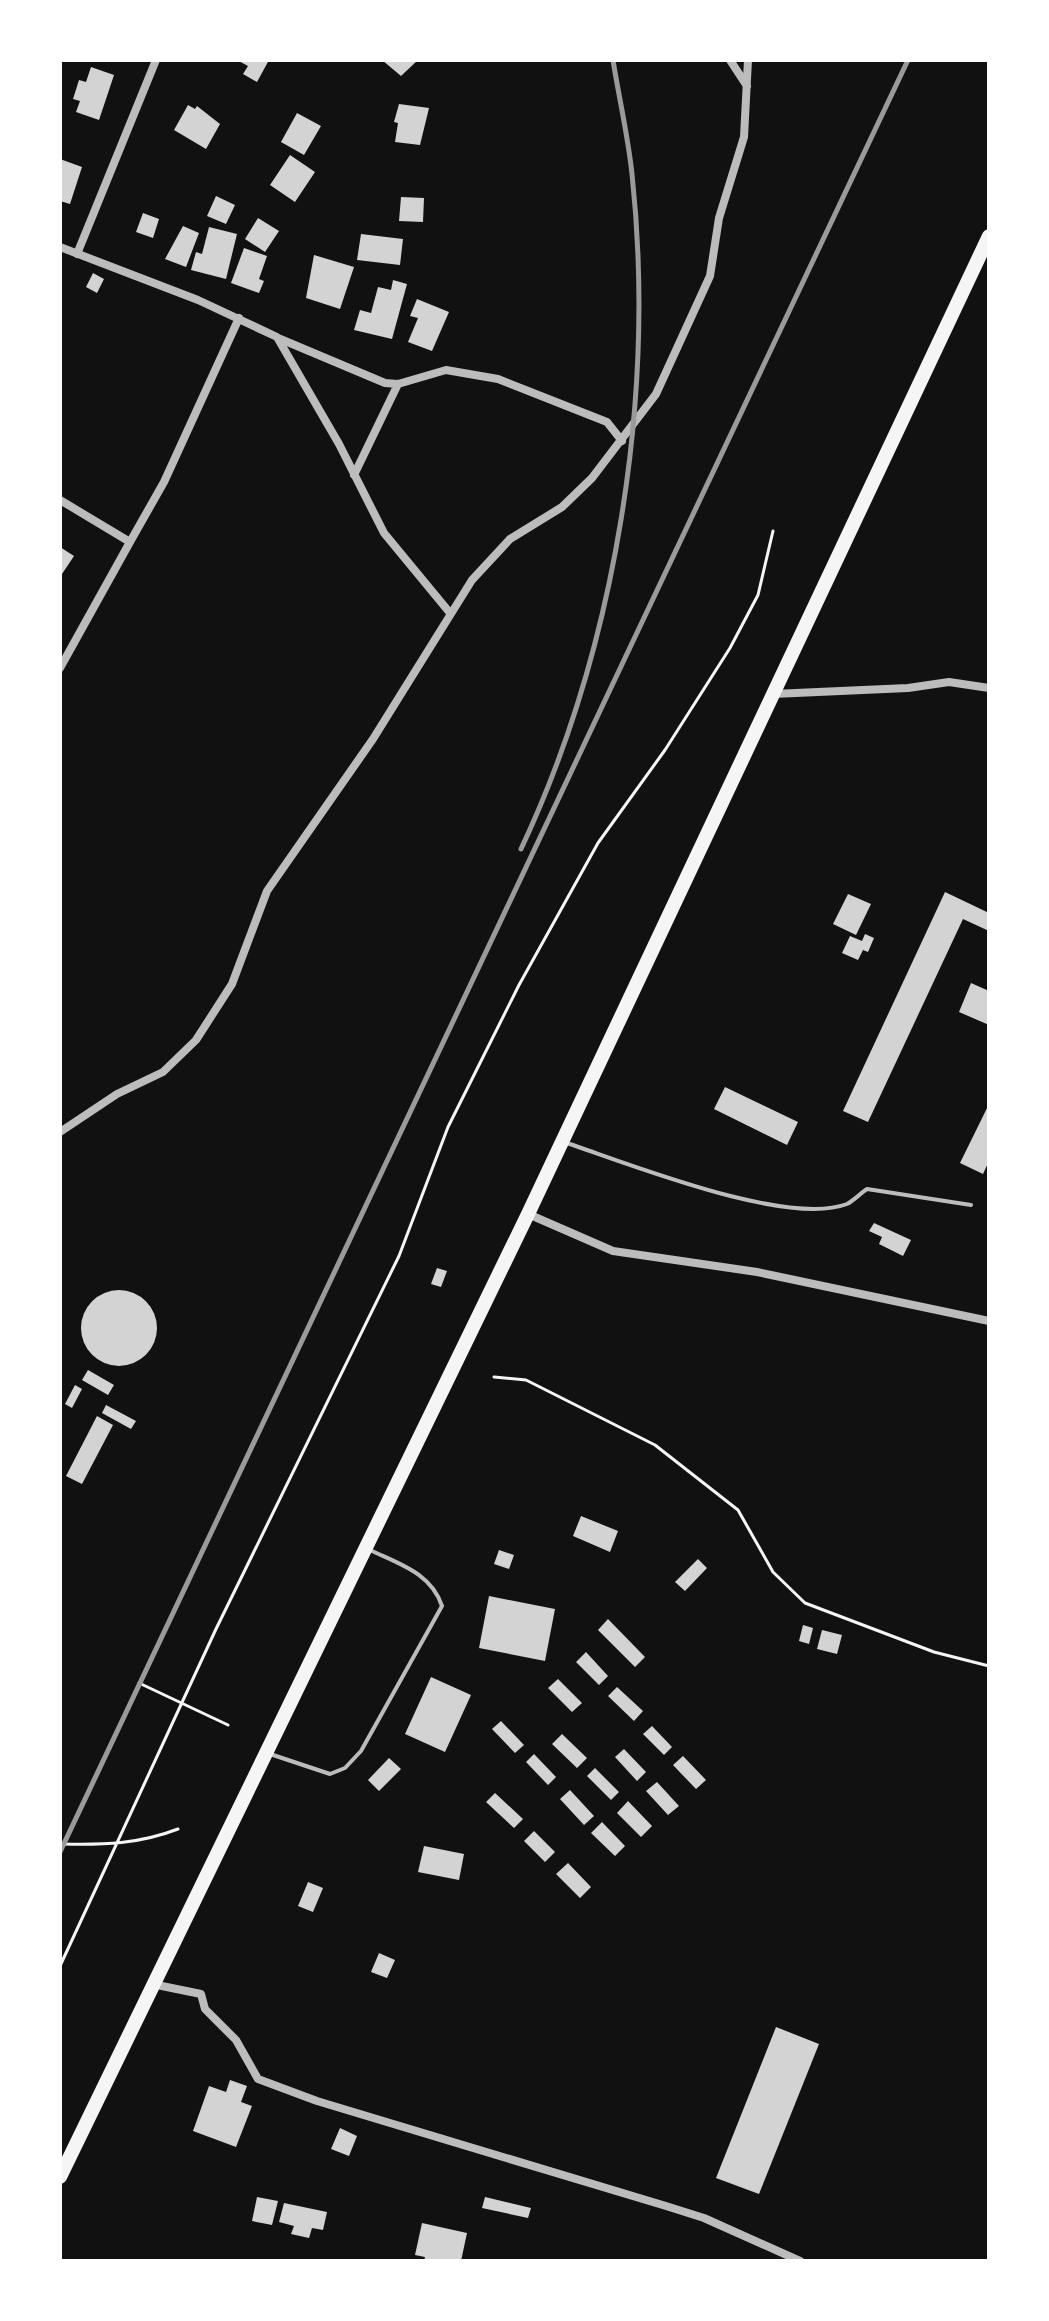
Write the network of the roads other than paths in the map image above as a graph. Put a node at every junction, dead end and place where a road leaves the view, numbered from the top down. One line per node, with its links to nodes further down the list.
1 (143, 60): 4 (street)
2 (730, 60): 5 (street)
3 (748, 60): 5 (street)
4 (155, 62): 8 (street)
5 (747, 86): 12 (street)
6 (989, 236): 19 (highway)
7 (60, 247): 8 (street)
8 (77, 254): 9 (street)
9 (239, 318): 10 (street); 15 (street)
10 (277, 337): 11 (street); 13 (street)
11 (398, 384): 12 (street); 13 (street)
12 (622, 441): 16 (street)
13 (354, 475): 16 (street)
14 (60, 500): 15 (street)
15 (130, 542): 17 (street)
16 (450, 613): 20 (street)
17 (60, 668)
18 (989, 688): 19 (street)
19 (773, 694): 21 (highway)
20 (60, 1132)
21 (561, 1141): 22 (lane); 23 (highway)
22 (971, 1205)
23 (528, 1214): 24 (street); 25 (highway)
24 (989, 1321)
25 (364, 1548): 26 (highway); 26 (lane)
26 (265, 1752): 27 (highway)
27 (151, 1984): 28 (highway); 29 (street)
28 (60, 2177)
29 (800, 2261)

